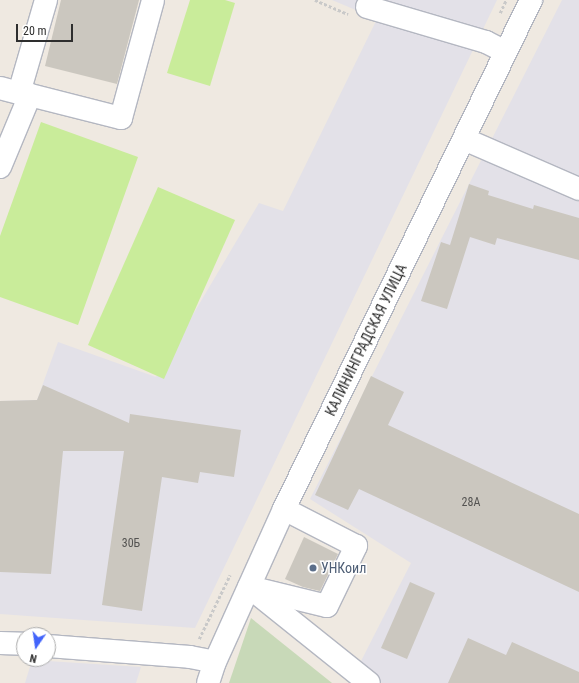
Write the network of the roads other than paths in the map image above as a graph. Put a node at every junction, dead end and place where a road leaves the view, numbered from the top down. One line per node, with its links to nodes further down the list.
1 (46, 0): 6 (street)
2 (153, 0): 6 (street)
3 (531, 0): 5 (street, КАЛИНИНГРАДСКАЯ УЛИЦА)
4 (367, 7): 5 (street)
5 (506, 52): 7 (street, КАЛИНИНГРАДСКАЯ УЛИЦА)
6 (16, 92): 8 (street)
7 (464, 139): 9 (street); 10 (street, КАЛИНИНГРАДСКАЯ УЛИЦА)
8 (0, 167)
9 (579, 189)
10 (284, 509): 11 (street, КАЛИНИНГРАДСКАЯ УЛИЦА); 11 (street)
11 (249, 587): 15 (street, КАЛИНИНГРАДСКАЯ УЛИЦА); 17 (street)
12 (0, 643): 13 (street)
13 (16, 644)
14 (56, 647): 15 (street)
15 (215, 662): 16 (street, КАЛИНИНГРАДСКАЯ УЛИЦА)
16 (208, 683)
17 (369, 683)

